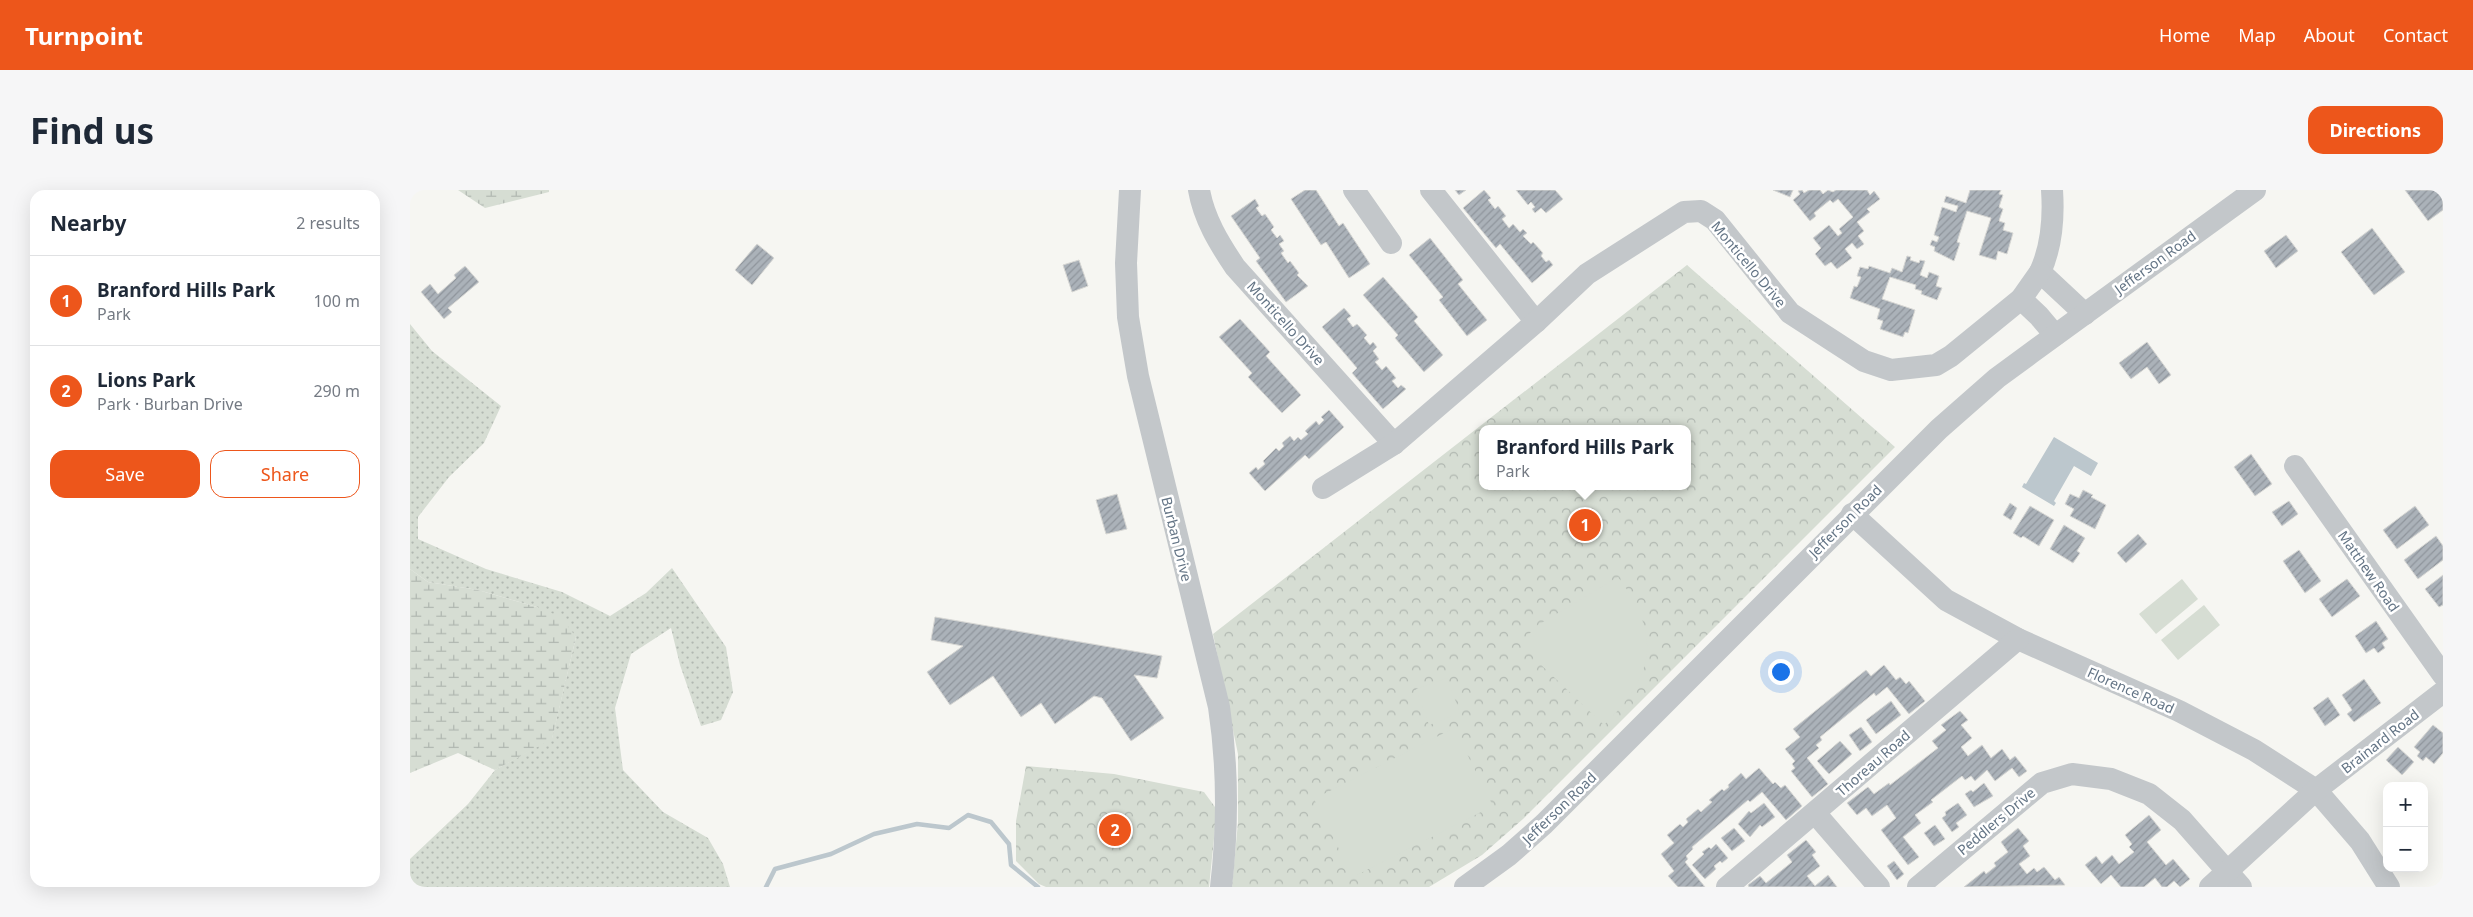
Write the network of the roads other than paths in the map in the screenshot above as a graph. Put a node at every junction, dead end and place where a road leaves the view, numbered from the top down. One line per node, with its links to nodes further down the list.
1 (1130, 190): 23 (street, Burban Drive)
2 (1198, 190): 13 (street, Monticello Drive)
3 (1354, 190): 7 (street)
4 (1431, 190): 11 (street)
5 (2052, 190): 8 (street, Monticello Drive)
6 (2255, 190): 10 (street, Jefferson Road)
7 (1391, 243)
8 (2040, 272): 9 (street, Monticello Drive); 10 (street)
9 (2022, 299): 11 (street, Monticello Drive); 12 (street)
10 (2085, 314): 12 (street, Jefferson Road)
11 (1536, 322): 13 (street, Monticello Drive)
12 (2055, 335): 16 (street, Jefferson Road)
13 (1394, 444): 15 (street, Monticello Drive)
14 (2295, 466): 18 (street, Matthew Road)
15 (1322, 488)
16 (1852, 514): 17 (street, Florence Road); 24 (street, Jefferson Road)
17 (2018, 639): 20 (street, Florence Road); 21 (street, Thoreau Road)
18 (2443, 675)
19 (2443, 692): 20 (street, Brainard Road)
20 (2316, 790): 22 (street); 29 (street, Florence Road)
21 (1815, 813): 25 (street, Thoreau Road); 26 (street)
22 (2235, 879): 27 (street, Peddlers Drive); 28 (street)
23 (1221, 887)
24 (1465, 887)
25 (1727, 887)
26 (1879, 887)
27 (1918, 887)
28 (2210, 887)
29 (2389, 887)

